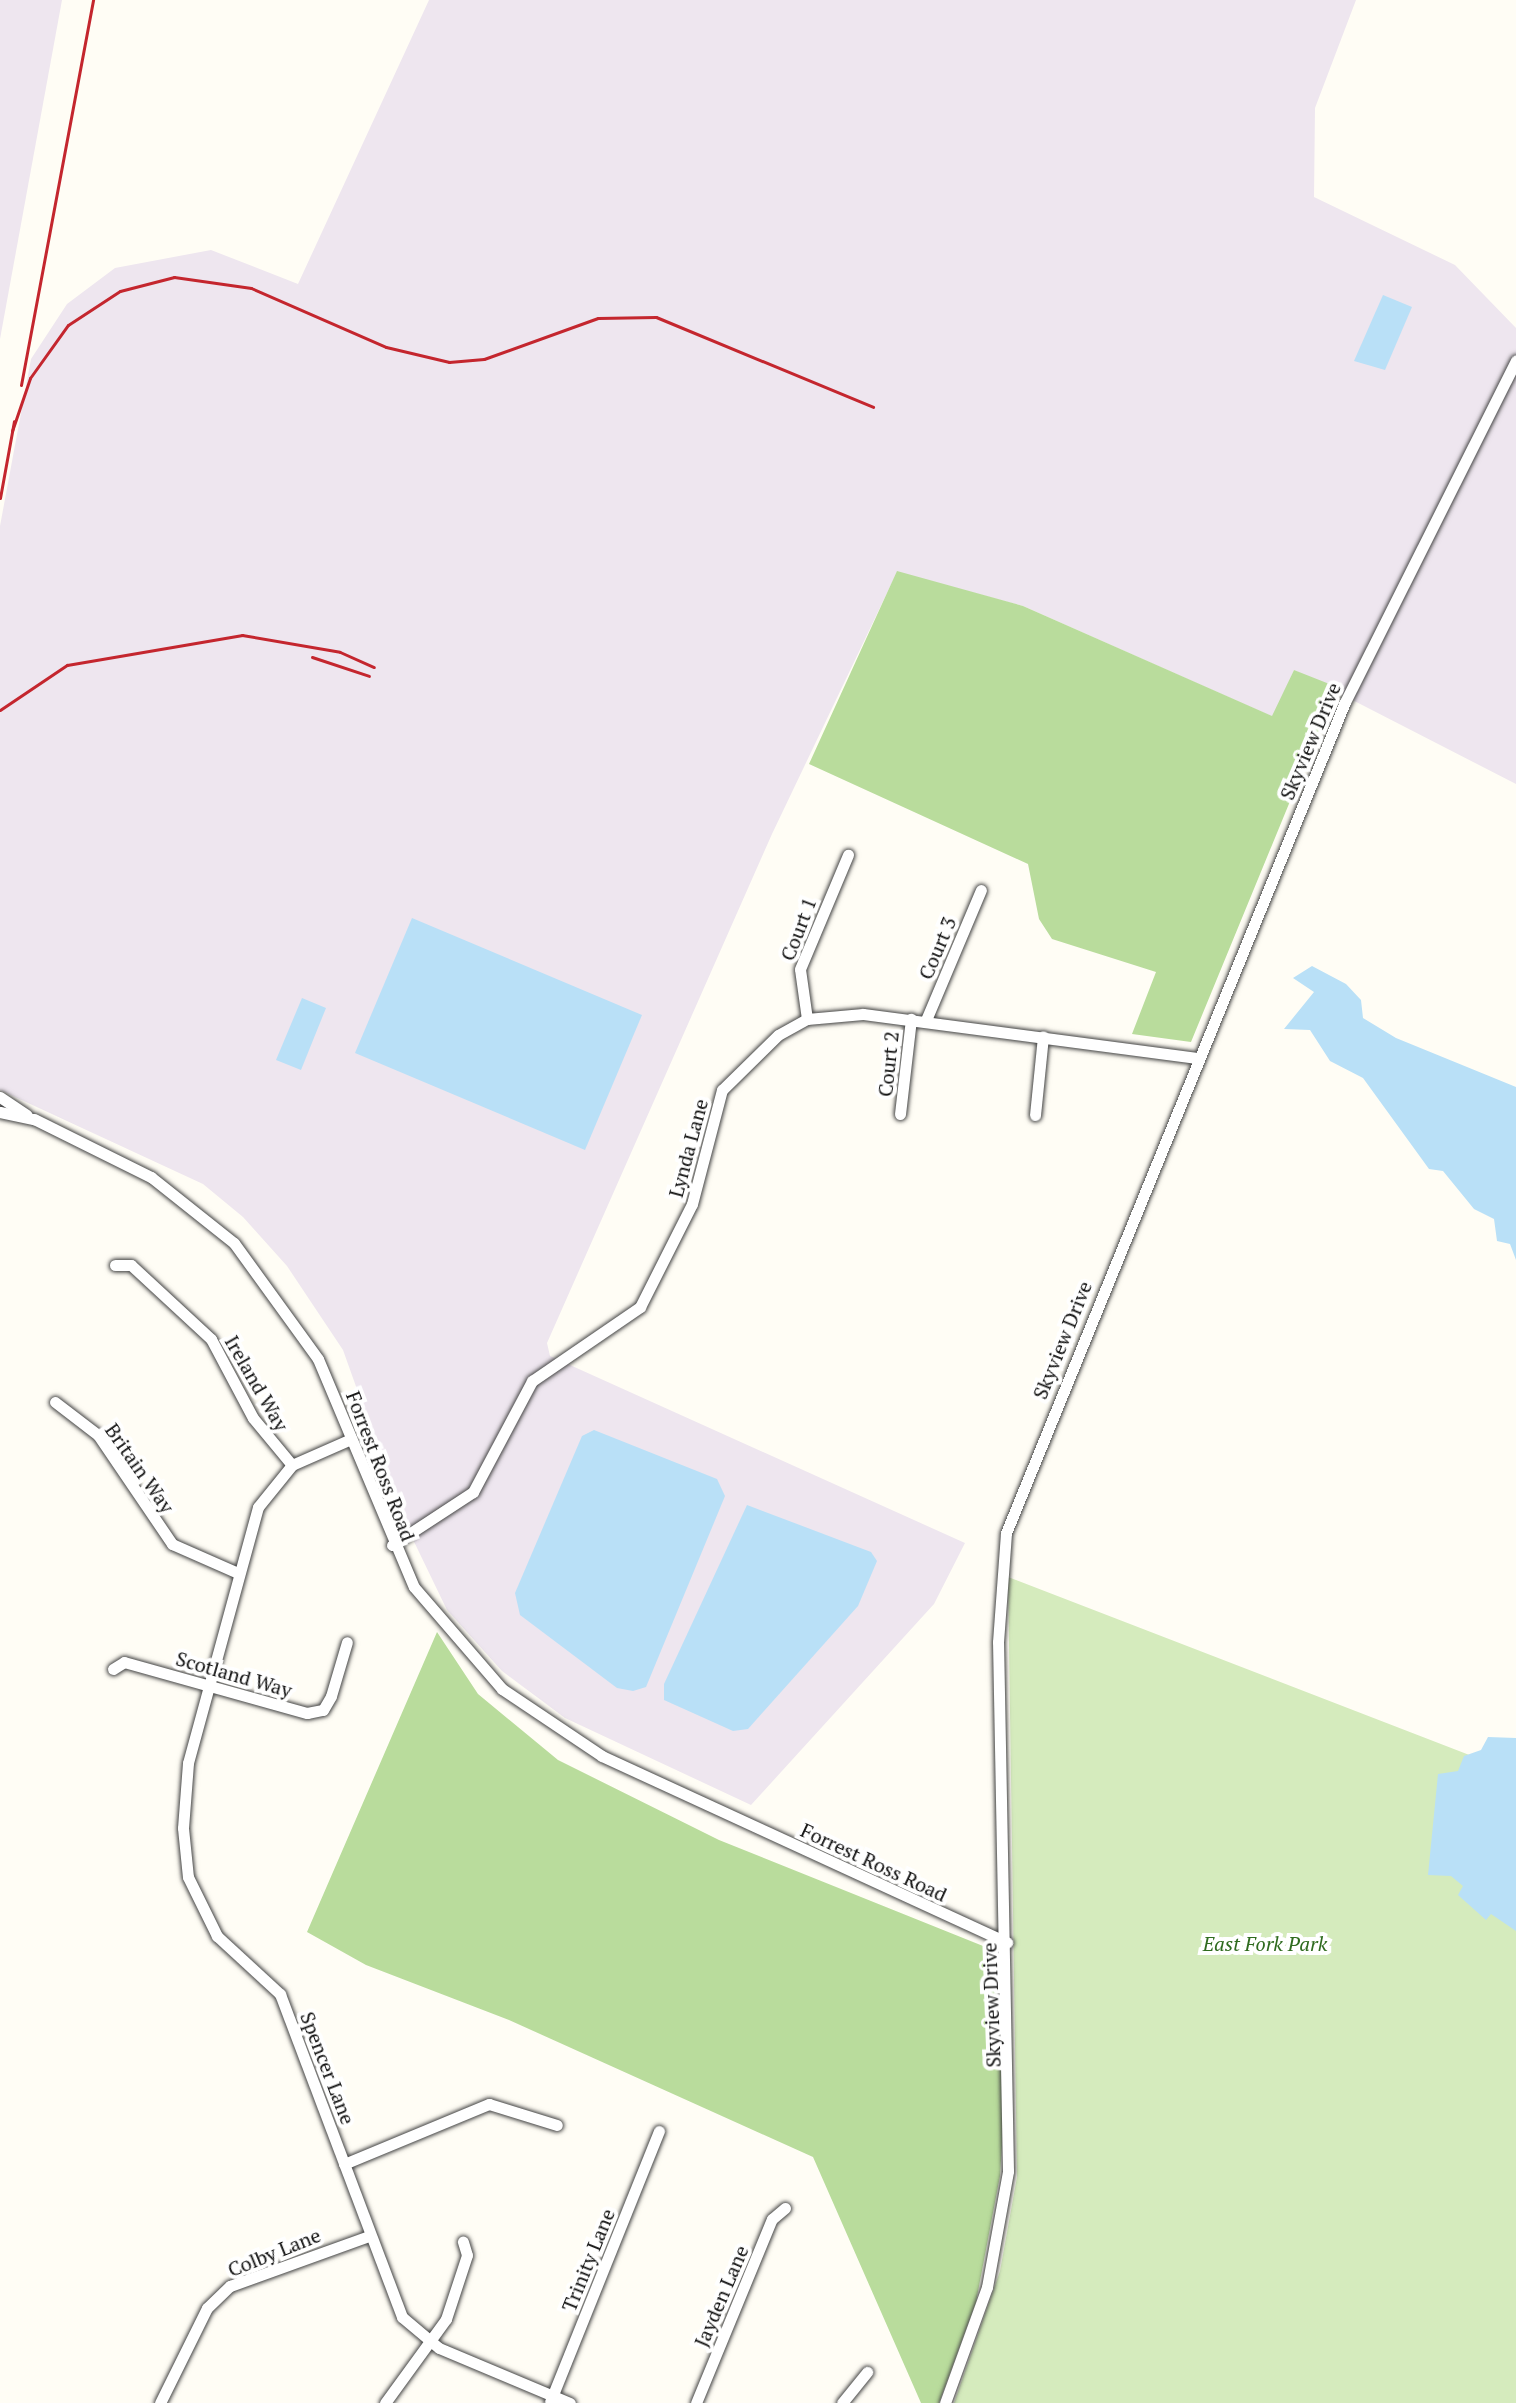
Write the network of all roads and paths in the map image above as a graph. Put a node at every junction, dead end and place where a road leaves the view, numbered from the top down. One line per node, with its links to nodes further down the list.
1 (1516, 360): 8 (street, Skyview Drive)
2 (848, 855): 4 (street, Court 1)
3 (981, 890): 6 (street, Court 3)
4 (807, 1019): 5 (street); 18 (street, Lynda Lane)
5 (911, 1019): 6 (street); 11 (street, Court 2)
6 (926, 1020): 7 (street)
7 (1043, 1036): 8 (street); 12 (street)
8 (1199, 1058): 23 (street, Skyview Drive)
9 (0, 1097): 13 (street)
10 (0, 1112): 13 (street, Forrest Ross Road)
11 (900, 1114)
12 (1035, 1115)
13 (34, 1119): 16 (street, Forrest Ross Road)
14 (115, 1265): 17 (street, Ireland Way)
15 (55, 1402): 19 (street, Britain Way)
16 (351, 1439): 17 (street, Spencer Lane); 18 (street, Forrest Ross Road)
17 (292, 1465): 19 (street, Spencer Lane)
18 (392, 1545): 23 (street, Forrest Ross Road)
19 (238, 1573): 22 (street, Spencer Lane)
20 (347, 1642): 22 (street, Scotland Way)
21 (113, 1669): 22 (street, Scotland Way)
22 (209, 1685): 26 (street, Spencer Lane)
23 (1007, 1942): 38 (street, Skyview Drive)
24 (557, 2125): 26 (street)
25 (659, 2131): 32 (street, Trinity Lane)
26 (344, 2164): 28 (street, Spencer Lane)
27 (785, 2208): 36 (street, Jayden Lane)
28 (369, 2236): 30 (street, Spencer Lane); 33 (street, Colby Lane)
29 (463, 2242): 30 (street)
30 (429, 2343): 32 (street, Spencer Lane); 34 (street)
31 (867, 2372): 37 (street)
32 (551, 2400): 35 (street, Spencer Lane)
33 (160, 2403)
34 (385, 2403)
35 (570, 2403)
36 (696, 2403)
37 (842, 2403)
38 (945, 2403)

